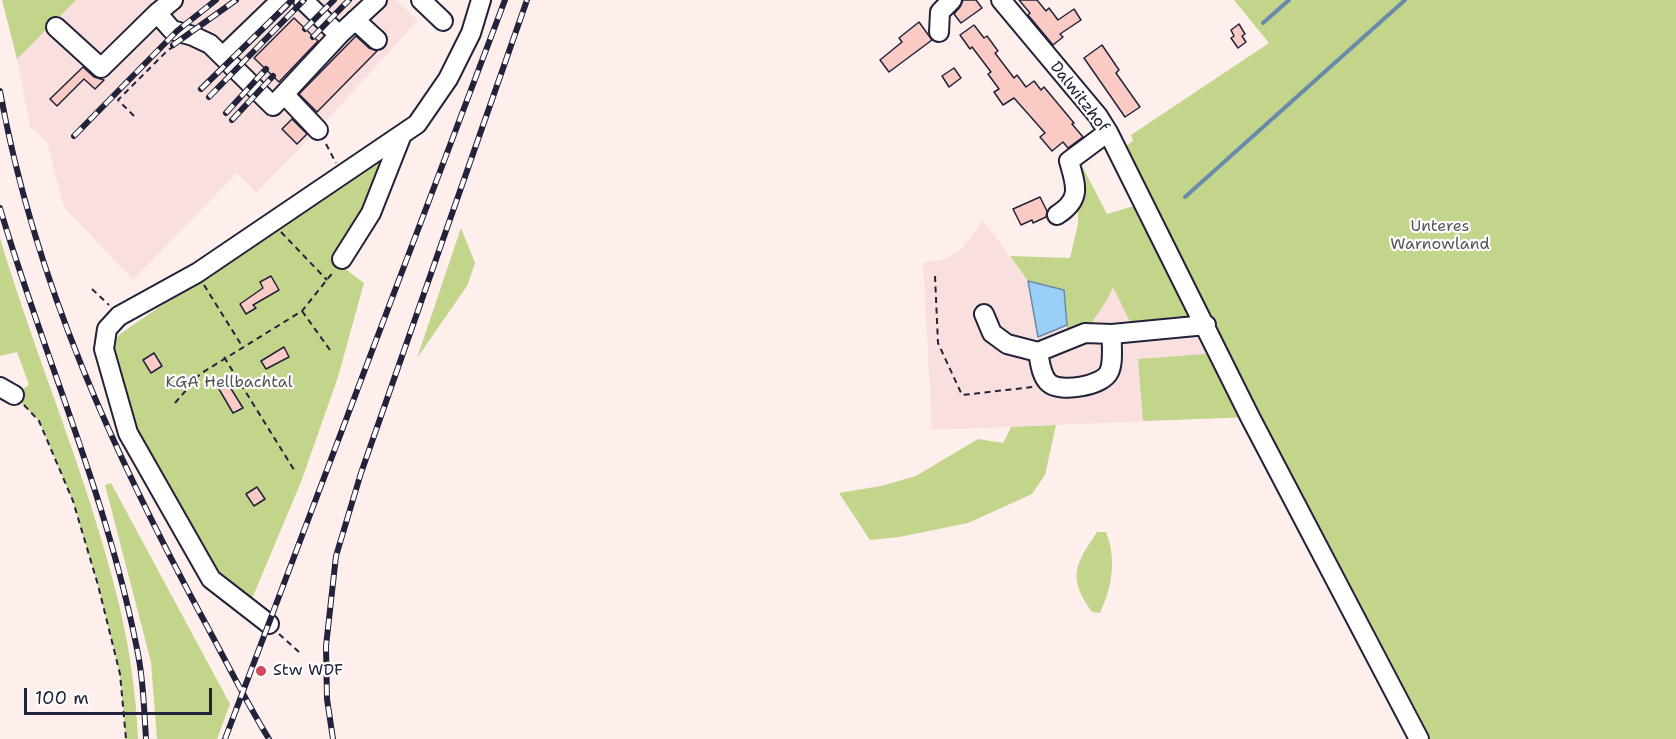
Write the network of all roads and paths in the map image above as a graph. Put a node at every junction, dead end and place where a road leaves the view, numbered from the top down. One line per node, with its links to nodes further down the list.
1 (173, 0): 9 (street)
2 (281, 0): 17 (street)
3 (303, 0): 14 (street)
4 (376, 0): 10 (street)
5 (421, 0): 11 (street)
6 (481, 0): 22 (street)
7 (952, 0): 13 (street)
8 (1001, 0): 21 (street, Dalwitzhof)
9 (157, 13): 12 (street); 15 (street)
10 (355, 20): 14 (street); 16 (street)
11 (443, 21)
12 (56, 27)
13 (939, 32)
14 (339, 35): 18 (street)
15 (193, 36): 17 (street); 19 (path)
16 (377, 40)
17 (223, 56): 18 (street)
18 (284, 94): 20 (street)
19 (134, 116)
20 (318, 130): 23 (path)
21 (1108, 132): 24 (street); 34 (street, Dalwitzhof)
22 (401, 137): 23 (street); 26 (street)
23 (343, 176): 33 (street)
24 (1057, 215)
25 (280, 231): 28 (path)
26 (342, 259): 28 (path)
27 (935, 276): 40 (path)
28 (327, 280): 31 (path)
29 (202, 282): 36 (path)
30 (92, 289): 33 (path)
31 (302, 310): 36 (path); 37 (path)
32 (984, 314): 38 (street)
33 (119, 316): 44 (street)
34 (1206, 325): 35 (street); 47 (street, Dalwitzhof)
35 (1112, 334): 38 (street); 40 (street)
36 (242, 346): 39 (path)
37 (330, 350)
38 (1038, 352): 40 (street)
39 (224, 357): 42 (path); 43 (path)
40 (1050, 385)
41 (7, 391): 46 (path)
42 (175, 403)
43 (296, 473)
44 (269, 624): 45 (path)
45 (299, 652)
46 (126, 739)
47 (1419, 739)

